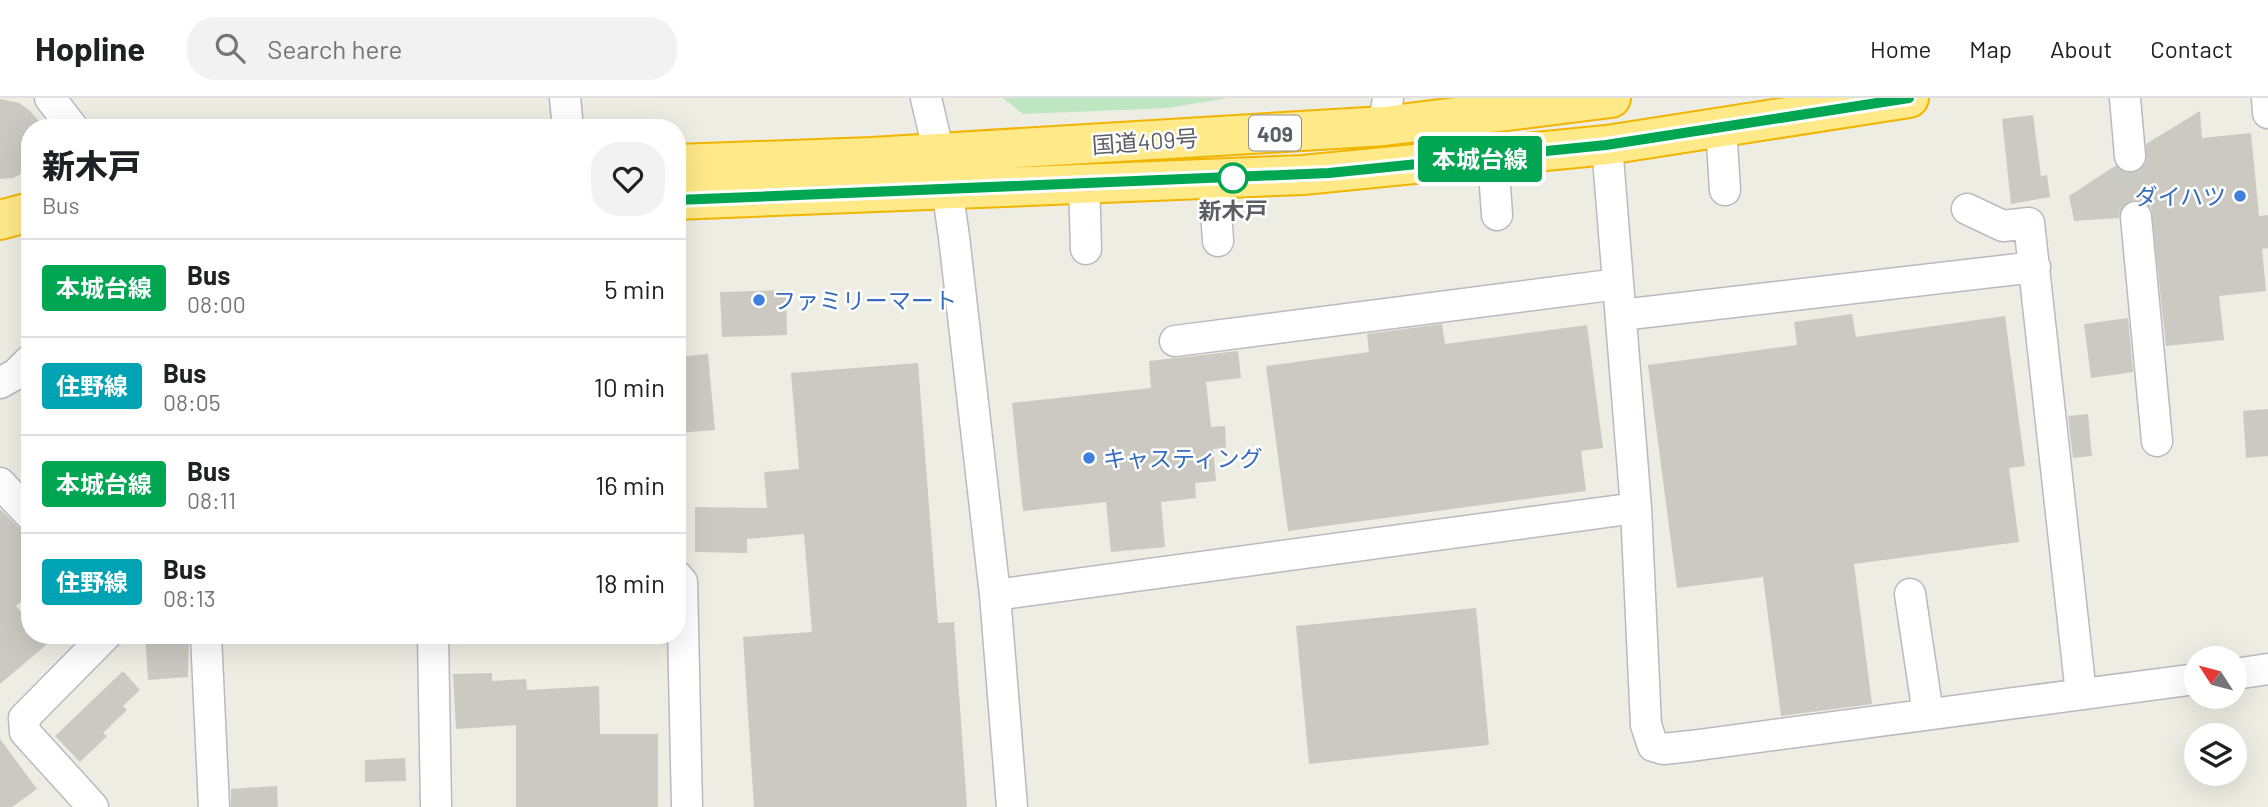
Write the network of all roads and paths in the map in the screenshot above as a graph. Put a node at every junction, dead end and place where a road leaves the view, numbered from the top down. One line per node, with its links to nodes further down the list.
1 (50, 98): 10 (street)
2 (565, 98): 11 (street)
3 (926, 98): 17 (street)
4 (1611, 98): 8 (highway, 国道409号 / 409)
5 (1909, 98): 12 (highway, 国道409号 / 409)
6 (2124, 98): 14 (street)
7 (2267, 98): 9 (street)
8 (1386, 112): 17 (highway, 国道409号 / 409)
9 (2268, 113)
10 (66, 119)
11 (567, 119)
12 (1721, 127): 13 (highway, 国道409号 / 409); 20 (street)
13 (1606, 145): 15 (highway, 国道409号 / 409); 30 (street)
14 (2130, 156)
15 (1493, 157): 18 (highway, 国道409号 / 409); 24 (street)
16 (686, 164): 17 (highway, 国道409号 / 409)
17 (942, 171): 19 (highway, 国道409号 / 409); 21 (highway, 国道409号 / 409); 40 (street)
18 (1214, 178): 19 (highway, 国道409号 / 409); 27 (street)
19 (1084, 182): 28 (street)
20 (1726, 190)
21 (686, 199)
22 (1967, 209): 29 (street)
23 (21, 214): 26 (highway)
24 (1497, 215)
25 (2136, 217): 35 (street)
26 (0, 220)
27 (1218, 241)
28 (1086, 249)
29 (2035, 267): 31 (street); 48 (street)
30 (1618, 284): 31 (street); 32 (street)
31 (1621, 315): 38 (street)
32 (1175, 341)
33 (21, 369): 34 (street)
34 (0, 383)
35 (2157, 441)
36 (0, 483): 37 (street)
37 (21, 505)
38 (1636, 508): 40 (street); 49 (street)
39 (1910, 594): 49 (street)
40 (995, 595): 54 (street)
41 (97, 644): 50 (street)
42 (206, 644): 51 (street)
43 (433, 644): 52 (street)
44 (683, 644): 53 (street)
45 (2268, 669): 46 (street)
46 (2247, 672)
47 (2184, 681): 48 (street)
48 (2081, 694): 49 (street)
49 (1928, 714)
50 (93, 807)
51 (215, 807)
52 (436, 807)
53 (687, 807)
54 (1012, 807)

